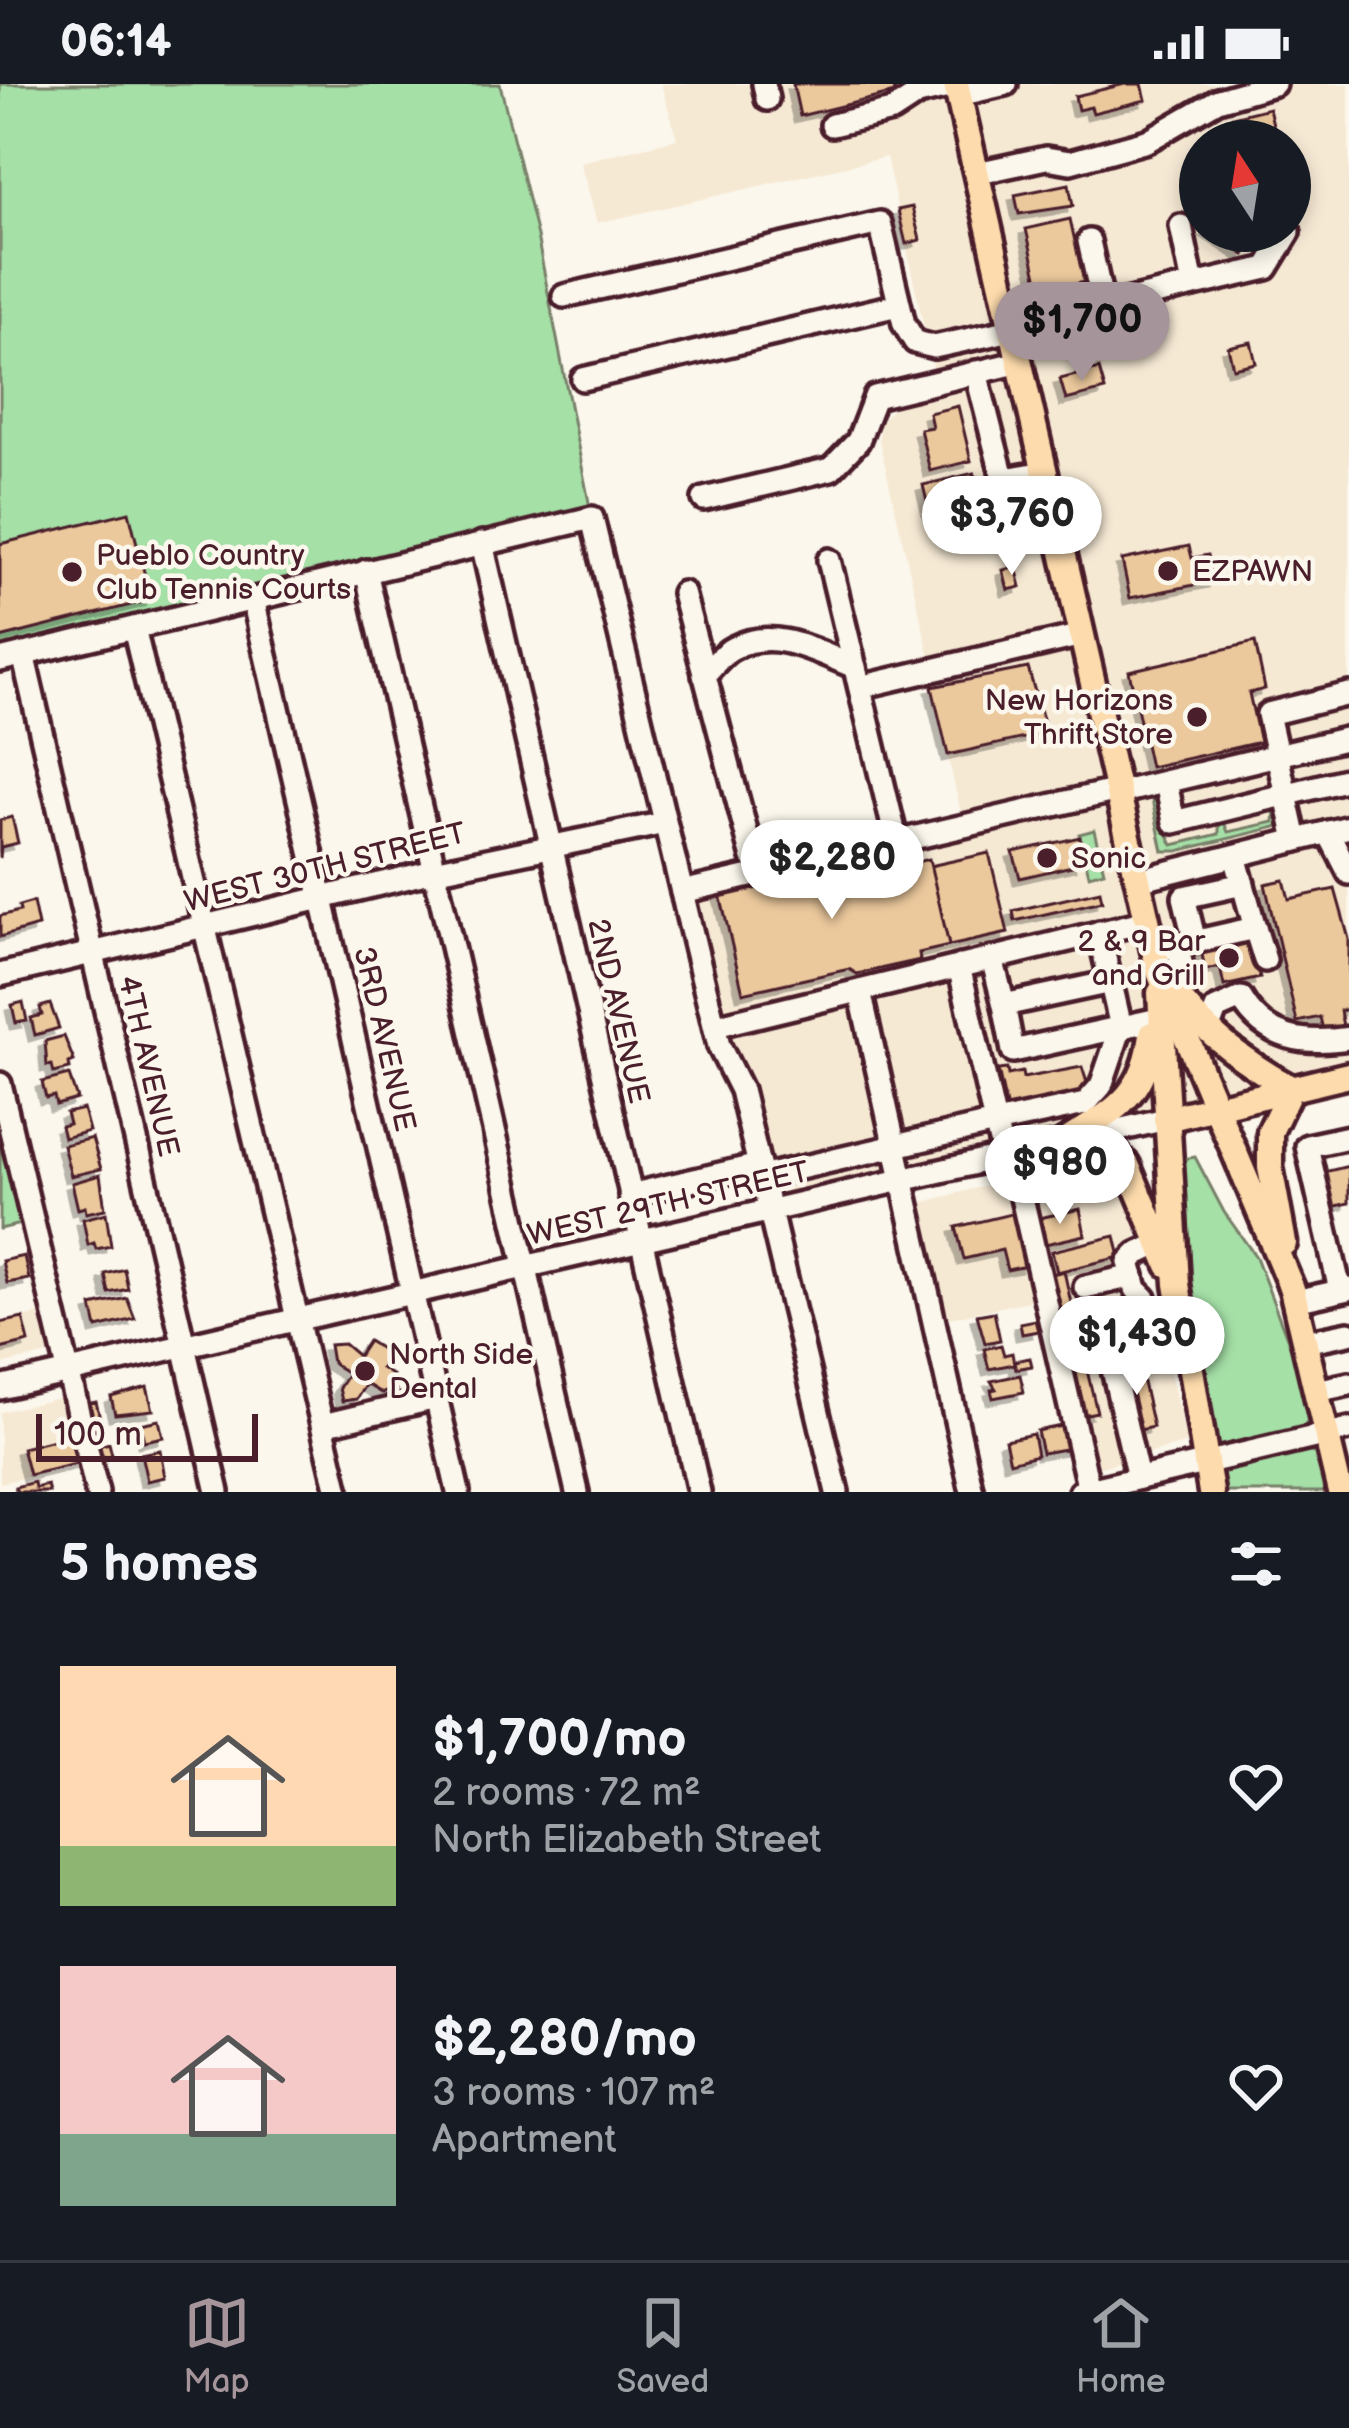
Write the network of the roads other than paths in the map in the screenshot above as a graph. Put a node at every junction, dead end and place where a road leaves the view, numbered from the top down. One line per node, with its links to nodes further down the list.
1 (1006, 84): 3 (street)
2 (1274, 84): 5 (street)
3 (957, 88): 4 (street); 5 (main road)
4 (832, 125)
5 (976, 173): 13 (main road)
6 (1089, 241): 11 (street)
7 (1186, 252): 9 (street)
8 (1277, 252): 9 (street)
9 (1193, 285): 11 (street)
10 (564, 296): 12 (street)
11 (1102, 300): 13 (street)
12 (898, 304): 13 (street); 16 (street)
13 (1011, 325): 14 (main road)
14 (1020, 362): 15 (street); 17 (main road)
15 (976, 372): 17 (street); 18 (street)
16 (583, 379)
17 (1045, 472): 25 (main road)
18 (704, 499)
19 (482, 543): 21 (street); 36 (street); 40 (street, 2ND AVENUE)
20 (829, 560): 28 (street)
21 (366, 572): 23 (street); 45 (street)
22 (682, 592): 27 (street)
23 (253, 599): 24 (street); 52 (street, 3RD AVENUE)
24 (134, 628): 26 (street); 54 (street)
25 (1082, 635): 28 (street); 34 (main road)
26 (11, 657): 57 (street, 4TH AVENUE)
27 (704, 675): 28 (street); 42 (street)
28 (857, 677): 37 (street)
29 (1349, 694): 31 (street)
30 (1349, 738): 31 (street)
31 (1277, 755): 33 (street); 35 (street)
32 (1349, 779): 35 (street)
33 (1166, 782): 34 (street); 35 (street)
34 (1118, 791): 47 (main road); 50 (street)
35 (1286, 795): 39 (street)
36 (665, 823): 40 (street, WEST 30TH STREET); 50 (street)
37 (893, 826)
38 (1339, 830): 39 (street); 46 (street)
39 (1296, 840): 41 (street)
40 (550, 845): 45 (street, WEST 30TH STREET); 83 (street, 2ND AVENUE)
41 (1235, 856): 43 (street); 48 (street)
42 (752, 858)
43 (1209, 862): 44 (street); 49 (street)
44 (1178, 870): 47 (street); 51 (street)
45 (434, 871): 52 (street, WEST 30TH STREET); 87 (street)
46 (1349, 873)
47 (1138, 880): 53 (main road)
48 (1243, 884): 49 (street); 55 (street)
49 (1214, 891): 51 (street)
50 (682, 892): 67 (street)
51 (1184, 897): 59 (street)
52 (322, 899): 54 (street, WEST 30TH STREET); 92 (street, 3RD AVENUE)
53 (1148, 921): 56 (street); 59 (main road)
54 (206, 927): 57 (street, WEST 30TH STREET); 94 (street)
55 (1255, 928): 59 (street); 60 (street)
56 (1099, 932): 58 (street); 63 (street)
57 (92, 954): 62 (street, WEST 30TH STREET); 97 (street, 4TH AVENUE)
58 (992, 958): 61 (street); 65 (street)
59 (1172, 960): 66 (main road); 69 (main road); 74 (main road); 75 (main road)
60 (1265, 960)
61 (959, 966): 64 (street); 76 (street)
62 (0, 975)
63 (1111, 982): 65 (street); 68 (street)
64 (860, 992): 67 (street); 79 (street)
65 (1004, 1005): 68 (street)
66 (1154, 1020): 68 (street); 78 (main road)
67 (715, 1026): 81 (street)
68 (1121, 1027): 76 (street)
69 (1208, 1030): 70 (street); 73 (main road)
70 (1349, 1038)
71 (1349, 1075): 73 (main road, WEST 29TH STREET)
72 (0, 1084): 100 (street)
73 (1292, 1088): 74 (main road, WEST 29TH STREET); 93 (main road)
74 (1214, 1107): 75 (main road, WEST 29TH STREET); 93 (main road)
75 (1166, 1119): 78 (street, WEST 29TH STREET); 89 (main road)
76 (995, 1123): 79 (street); 80 (street)
77 (1349, 1137): 91 (street)
78 (1065, 1142): 80 (street, WEST 29TH STREET); 86 (main road)
79 (894, 1144): 81 (street); 82 (street)
80 (1008, 1155): 82 (street, WEST 29TH STREET); 110 (street)
81 (760, 1171): 83 (street); 84 (street)
82 (902, 1180): 84 (street, WEST 29TH STREET); 118 (street)
83 (630, 1195): 85 (street, 2ND AVENUE)
84 (769, 1210): 85 (street, WEST 29TH STREET); 117 (street)
85 (640, 1240): 87 (street, WEST 29TH STREET); 116 (street, 2ND AVENUE)
86 (1160, 1243): 88 (street); 89 (main road)
87 (525, 1268): 92 (street, WEST 29TH STREET); 115 (street)
88 (1133, 1276): 90 (street); 99 (street)
89 (1177, 1284): 98 (main road)
90 (1085, 1287)
91 (1344, 1290): 93 (street)
92 (412, 1294): 94 (street, WEST 29TH STREET); 104 (street, 3RD AVENUE)
93 (1294, 1295): 96 (main road)
94 (298, 1319): 97 (street, WEST 29TH STREET); 105 (street)
95 (1349, 1333): 96 (street)
96 (1305, 1342): 103 (main road)
97 (184, 1344): 100 (street, WEST 29TH STREET); 112 (street, 4TH AVENUE)
98 (1186, 1345): 99 (street); 107 (main road)
99 (1157, 1351): 108 (street)
100 (69, 1371): 102 (street, WEST 29TH STREET); 111 (street)
101 (1349, 1384): 103 (street)
102 (0, 1388)
103 (1316, 1391): 106 (main road)
104 (436, 1398): 105 (street); 114 (street, 3RD AVENUE)
105 (322, 1425): 113 (street)
106 (1338, 1432): 107 (street); 109 (main road)
107 (1204, 1462): 108 (street); 119 (main road)
108 (1138, 1478): 110 (street)
109 (1342, 1484)
110 (1086, 1491)
111 (98, 1492)
112 (218, 1492)
113 (338, 1492)
114 (458, 1492)
115 (577, 1492)
116 (699, 1492)
117 (837, 1492)
118 (972, 1492)
119 (1211, 1492)

